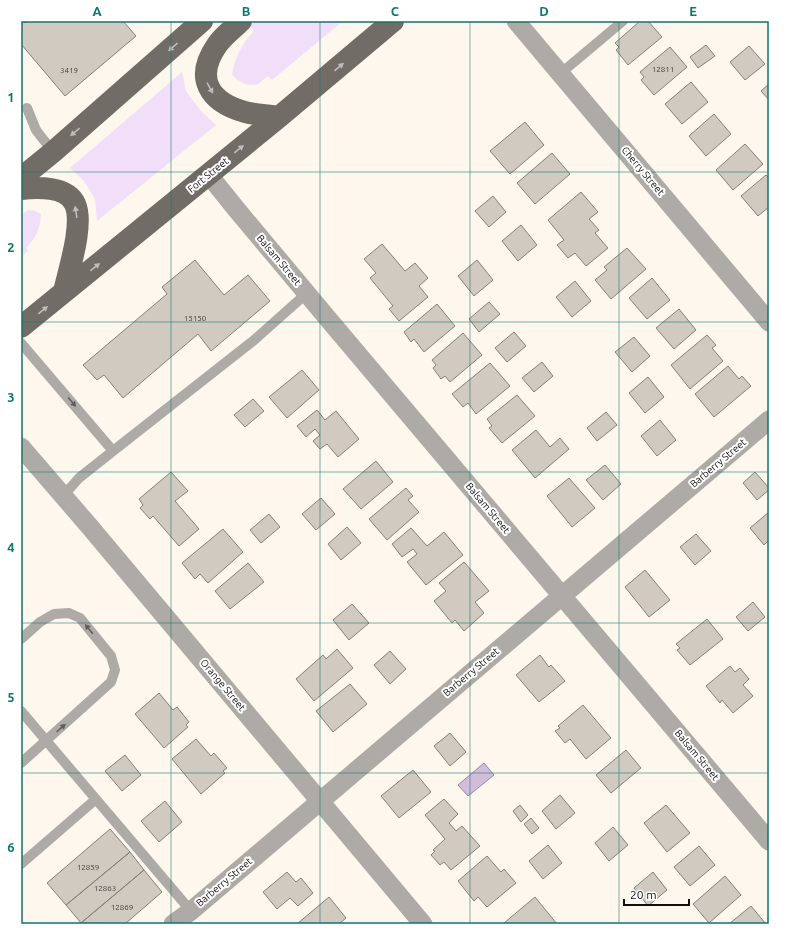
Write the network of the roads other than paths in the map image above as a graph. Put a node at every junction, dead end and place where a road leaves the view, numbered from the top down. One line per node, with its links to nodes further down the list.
1 (202, 21): 9 (main road, one-way to 9)
2 (241, 21): 8 (main road, one-way to 8)
3 (393, 21): 8 (main road, Fort Street, one-way to 3)
4 (516, 21): 6 (street, Cherry Street)
5 (623, 21): 6 (lane)
6 (561, 74): 15 (street, Cherry Street)
7 (27, 108): 9 (lane)
8 (279, 117): 10 (main road, Fort Street, one-way to 8)
9 (53, 152): 11 (main road)
10 (208, 174): 13 (main road, Fort Street, one-way to 10); 14 (street, Balsam Street)
11 (21, 178)
12 (21, 189): 13 (main road, one-way to 12)
13 (64, 292): 16 (main road, Fort Street, one-way to 13)
14 (307, 293): 20 (lane); 22 (street, Balsam Street)
15 (769, 322)
16 (21, 327)
17 (21, 343): 20 (lane, one-way to 20)
18 (769, 420): 22 (street, Barberry Street)
19 (21, 447): 21 (street, Orange Street)
20 (113, 450): 21 (lane)
21 (63, 496): 28 (street, Orange Street)
22 (562, 594): 28 (street, Barberry Street); 29 (street, Balsam Street)
23 (21, 639): 25 (lane, one-way to 23)
24 (21, 711): 25 (lane)
25 (46, 741): 26 (lane); 27 (lane)
26 (21, 763)
27 (96, 799): 30 (lane); 31 (lane)
28 (320, 801): 31 (street, Barberry Street); 32 (street, Orange Street)
29 (769, 841)
30 (21, 864)
31 (185, 918)
32 (424, 924)

